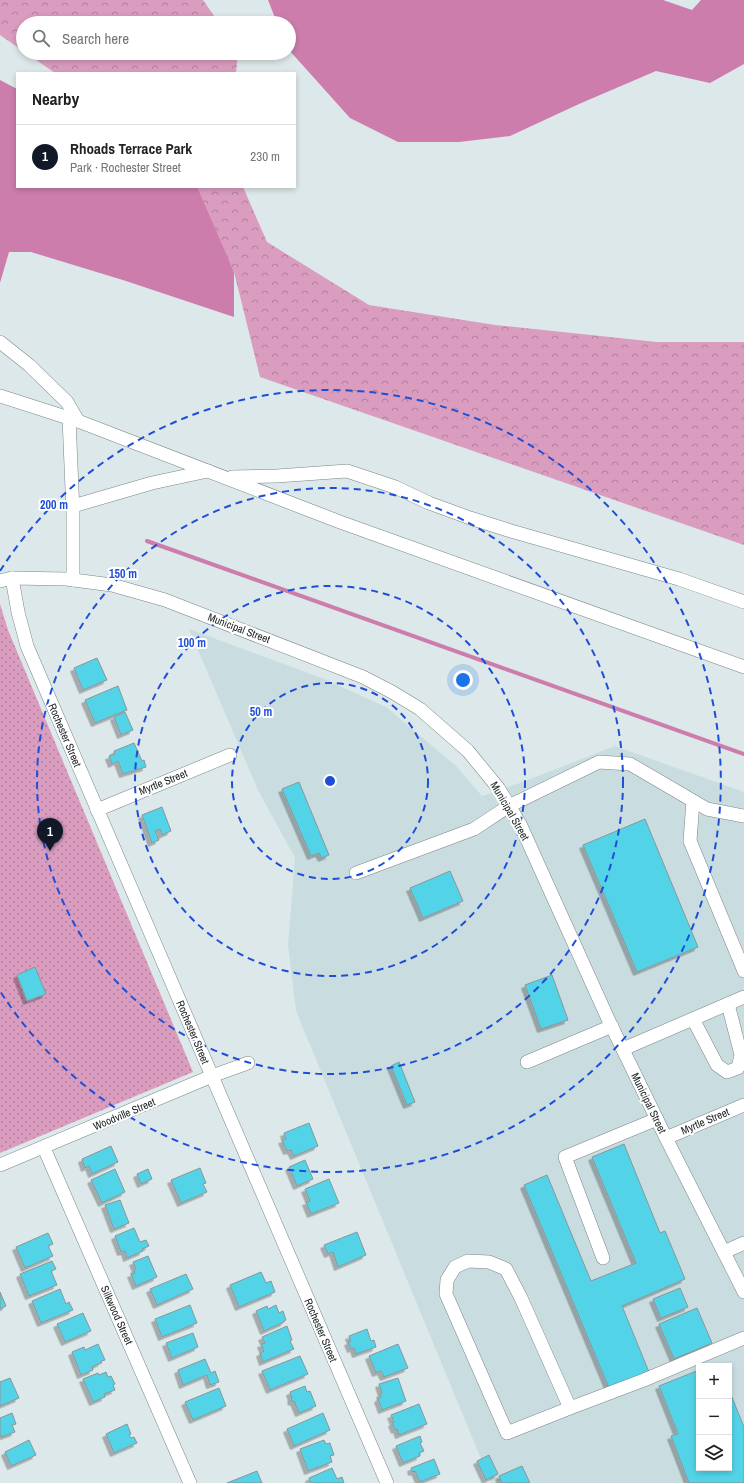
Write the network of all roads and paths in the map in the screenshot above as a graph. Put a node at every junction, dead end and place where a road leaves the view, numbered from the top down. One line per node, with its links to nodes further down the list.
1 (0, 342): 3 (street)
2 (0, 396): 3 (street)
3 (73, 419): 4 (street); 6 (street)
4 (208, 471): 5 (street); 6 (street)
5 (226, 478): 9 (street); 10 (street)
6 (73, 506): 8 (street)
7 (6, 579): 8 (street, Municipal Street); 14 (street, Rochester Street)
8 (73, 580): 13 (street, Municipal Street)
9 (744, 602)
10 (744, 667)
11 (230, 755): 14 (street, Myrtle Street)
12 (693, 801): 13 (street); 15 (street); 17 (street)
13 (509, 806): 16 (street); 21 (street, Municipal Street)
14 (97, 810): 25 (street, Rochester Street)
15 (744, 816)
16 (356, 873)
17 (744, 971)
18 (744, 997): 19 (street)
19 (728, 1004): 20 (street); 20 (street)
20 (693, 1019): 22 (street)
21 (612, 1026): 22 (street, Municipal Street); 23 (street)
22 (623, 1049): 27 (street, Municipal Street)
23 (527, 1062)
24 (248, 1063): 25 (street, Woodville Street)
25 (212, 1076): 29 (street, Woodville Street); 38 (street, Rochester Street)
26 (744, 1105): 28 (street, Myrtle Street)
27 (657, 1119): 28 (street, Municipal Street); 33 (street)
28 (666, 1138): 32 (street, Municipal Street)
29 (44, 1148): 30 (street, Woodville Street); 37 (street, Silkwood Street)
30 (0, 1165)
31 (744, 1243): 32 (street)
32 (724, 1252): 34 (street, Municipal Street)
33 (603, 1258)
34 (744, 1292)
35 (744, 1338): 36 (street)
36 (570, 1408): 36 (street)
37 (190, 1483)
38 (387, 1483)

